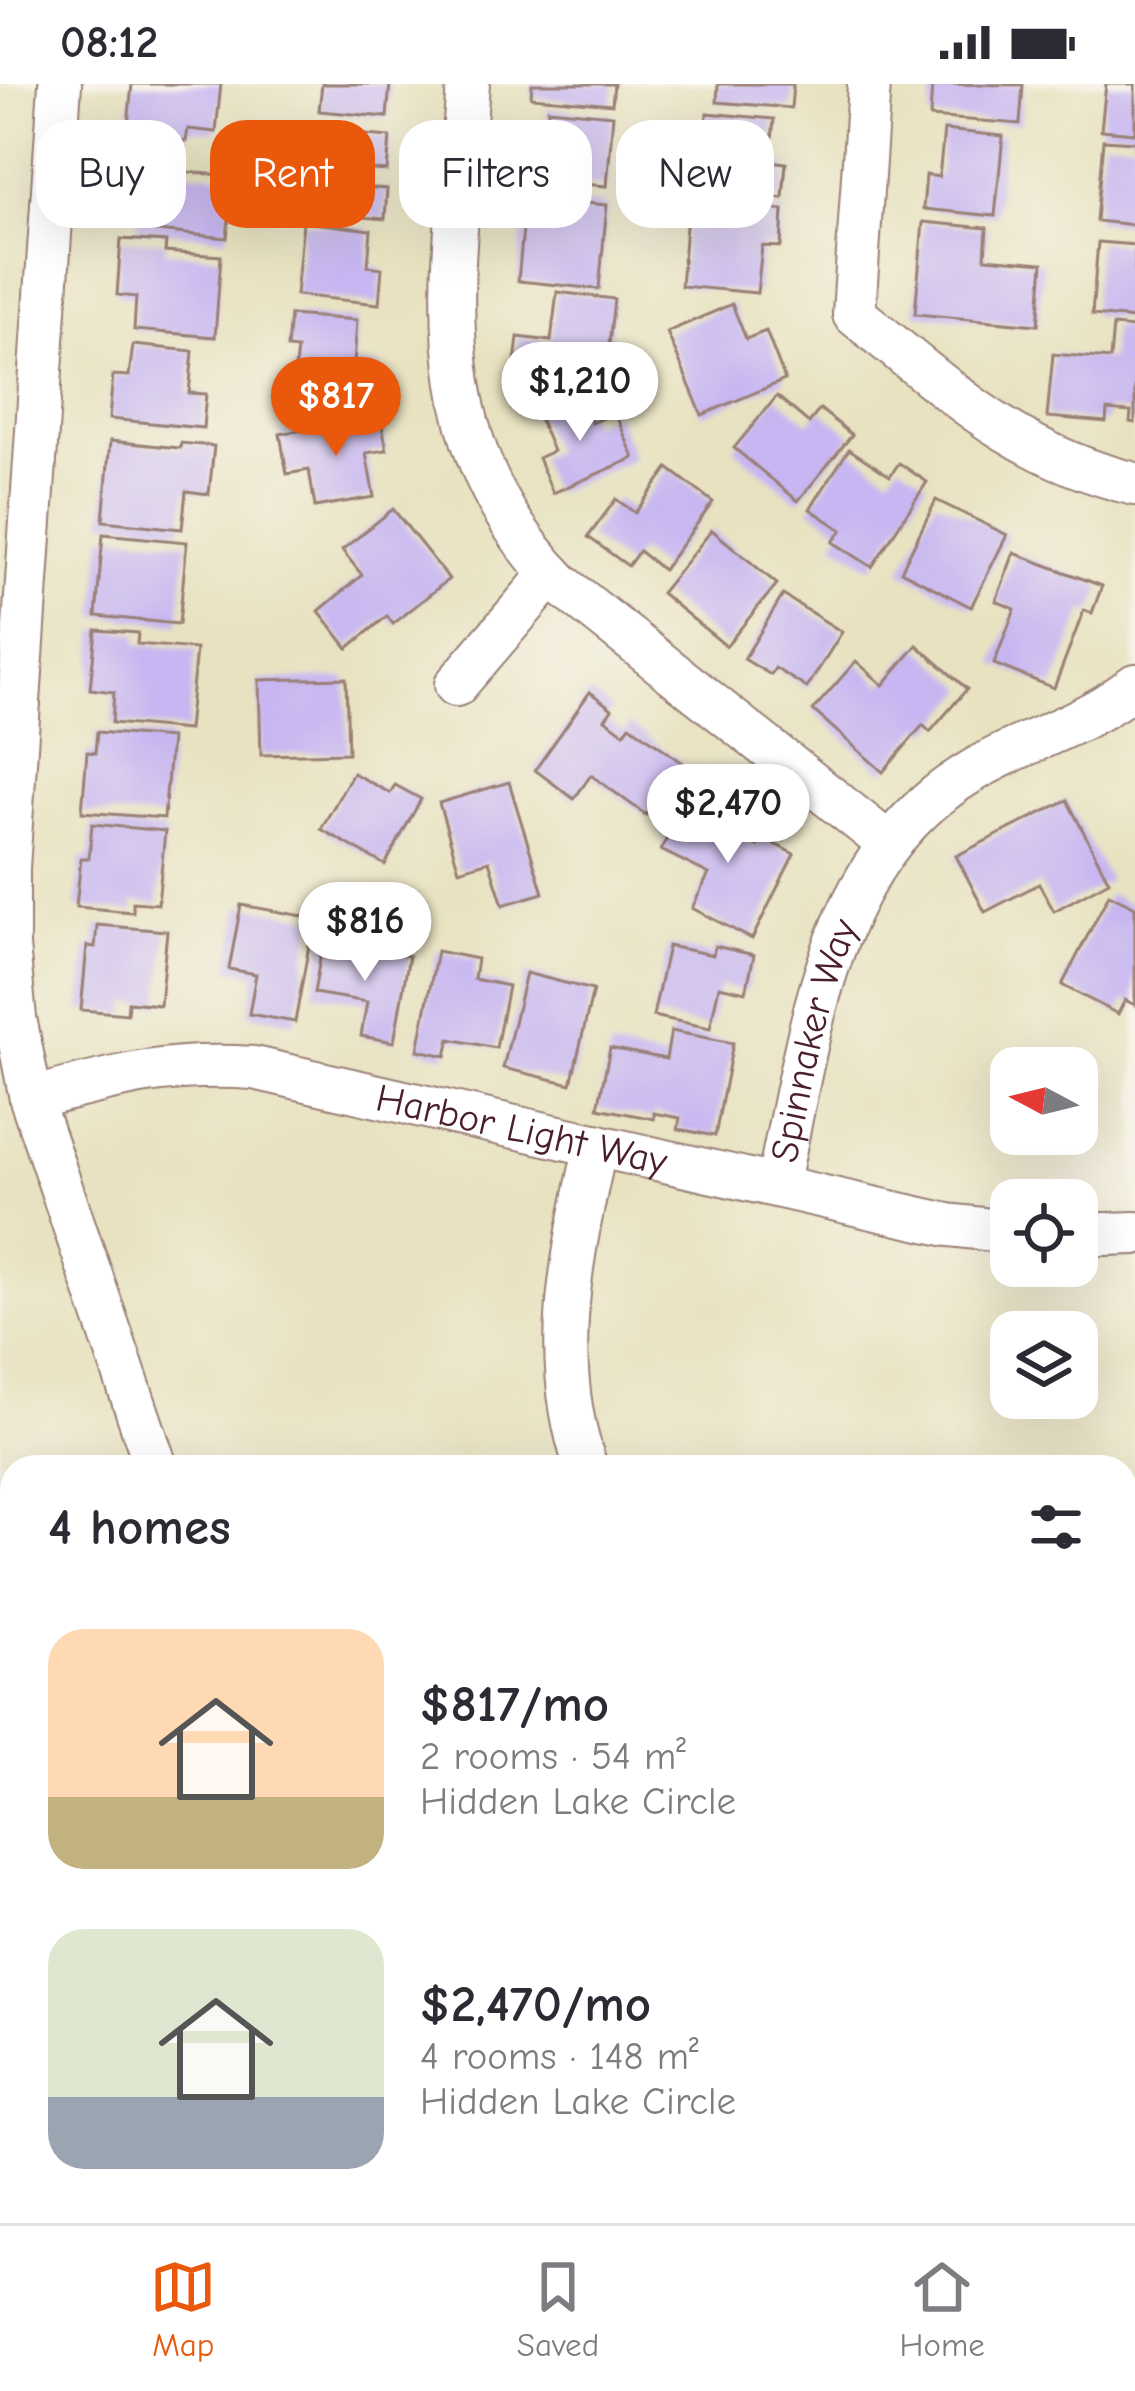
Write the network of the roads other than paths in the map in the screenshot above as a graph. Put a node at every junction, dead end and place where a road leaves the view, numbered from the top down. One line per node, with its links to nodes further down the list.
1 (60, 84): 5 (street)
2 (468, 84): 6 (street)
3 (869, 84): 4 (street)
4 (1135, 484)
5 (15, 546): 10 (street)
6 (551, 574): 7 (street); 9 (street)
7 (456, 685)
8 (1129, 704): 9 (street, Spinnaker Way)
9 (889, 844): 13 (street, Spinnaker Way)
10 (4, 946): 11 (street)
11 (31, 1099): 12 (street, Harbor Light Way); 17 (street)
12 (596, 1145): 13 (street, Harbor Light Way); 18 (street)
13 (777, 1186): 14 (street, Harbor Light Way)
14 (990, 1230)
15 (1135, 1233): 16 (street)
16 (1098, 1234)
17 (152, 1455)
18 (583, 1455)

